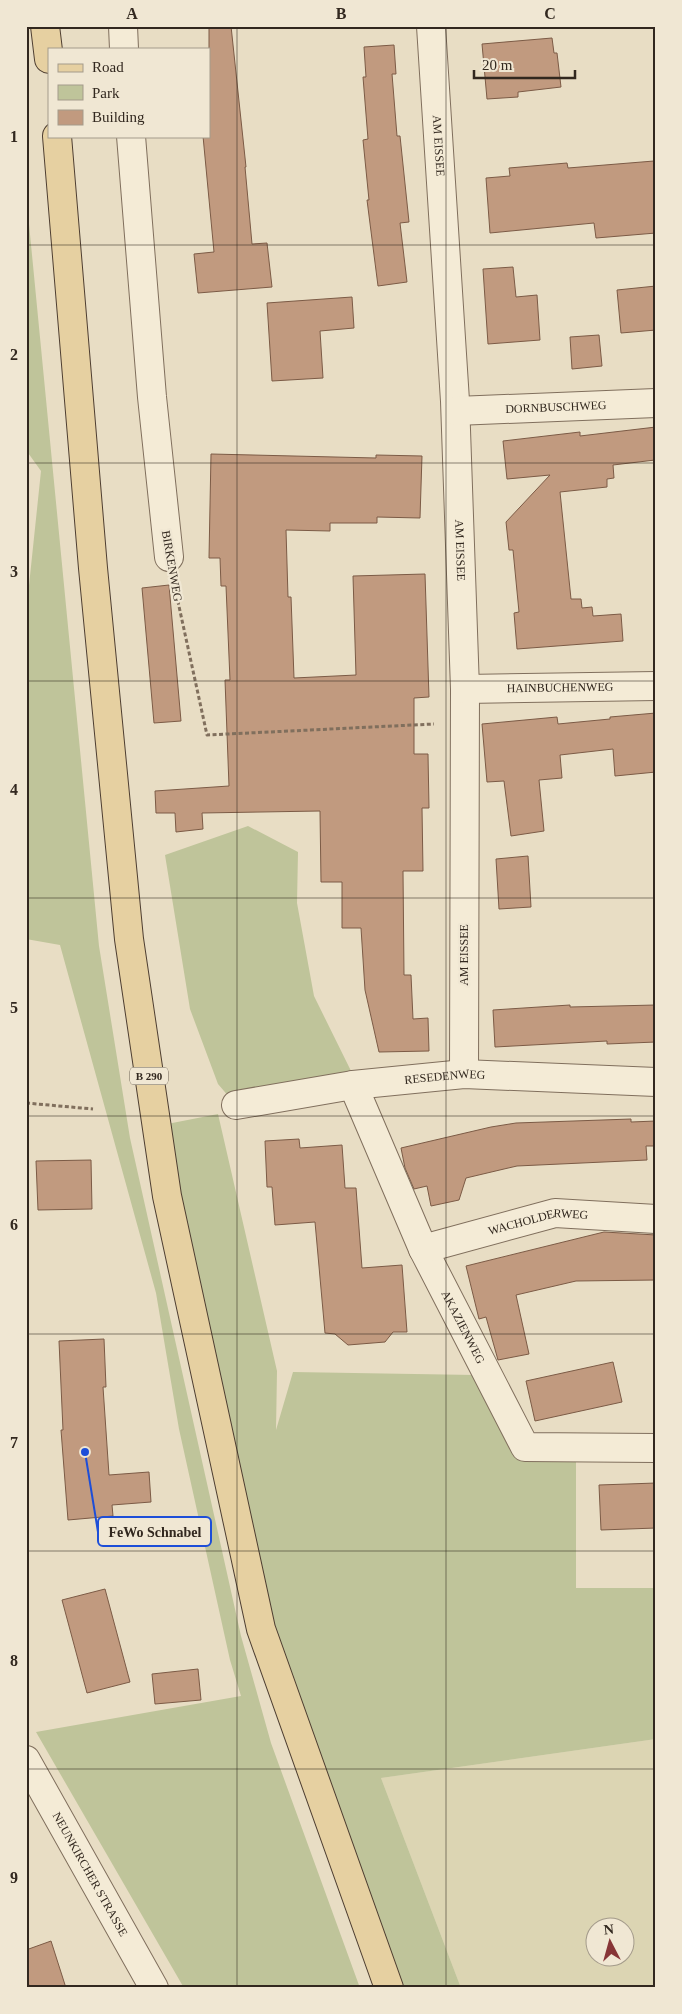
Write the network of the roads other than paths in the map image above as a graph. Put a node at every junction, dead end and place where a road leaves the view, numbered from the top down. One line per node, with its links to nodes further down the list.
1 (45, 26): 5 (main road)
2 (122, 26): 4 (street)
3 (431, 26): 9 (street, AM EISSEE)
4 (124, 48)
5 (48, 51)
6 (56, 138): 22 (main road, B 290)
7 (131, 138): 10 (street, BIRKENWEG)
8 (656, 403): 9 (street, DORNBUSCHWEG)
9 (456, 411): 12 (street, AM EISSEE)
10 (168, 556)
11 (656, 686): 12 (street, HAINBUCHENWEG)
12 (465, 688): 13 (street, AM EISSEE)
13 (464, 1074): 14 (street, RESEDENWEG); 15 (street, RESEDENWEG)
14 (656, 1082)
15 (353, 1085): 16 (street, RESEDENWEG); 18 (street, AKAZIENWEG)
16 (236, 1104)
17 (656, 1219): 18 (street, WACHOLDERWEG)
18 (423, 1249): 19 (street, AKAZIENWEG)
19 (656, 1448)
20 (26, 1760): 21 (street, NEUNKIRCHER STRASSE)
21 (154, 1988)
22 (389, 1988)

